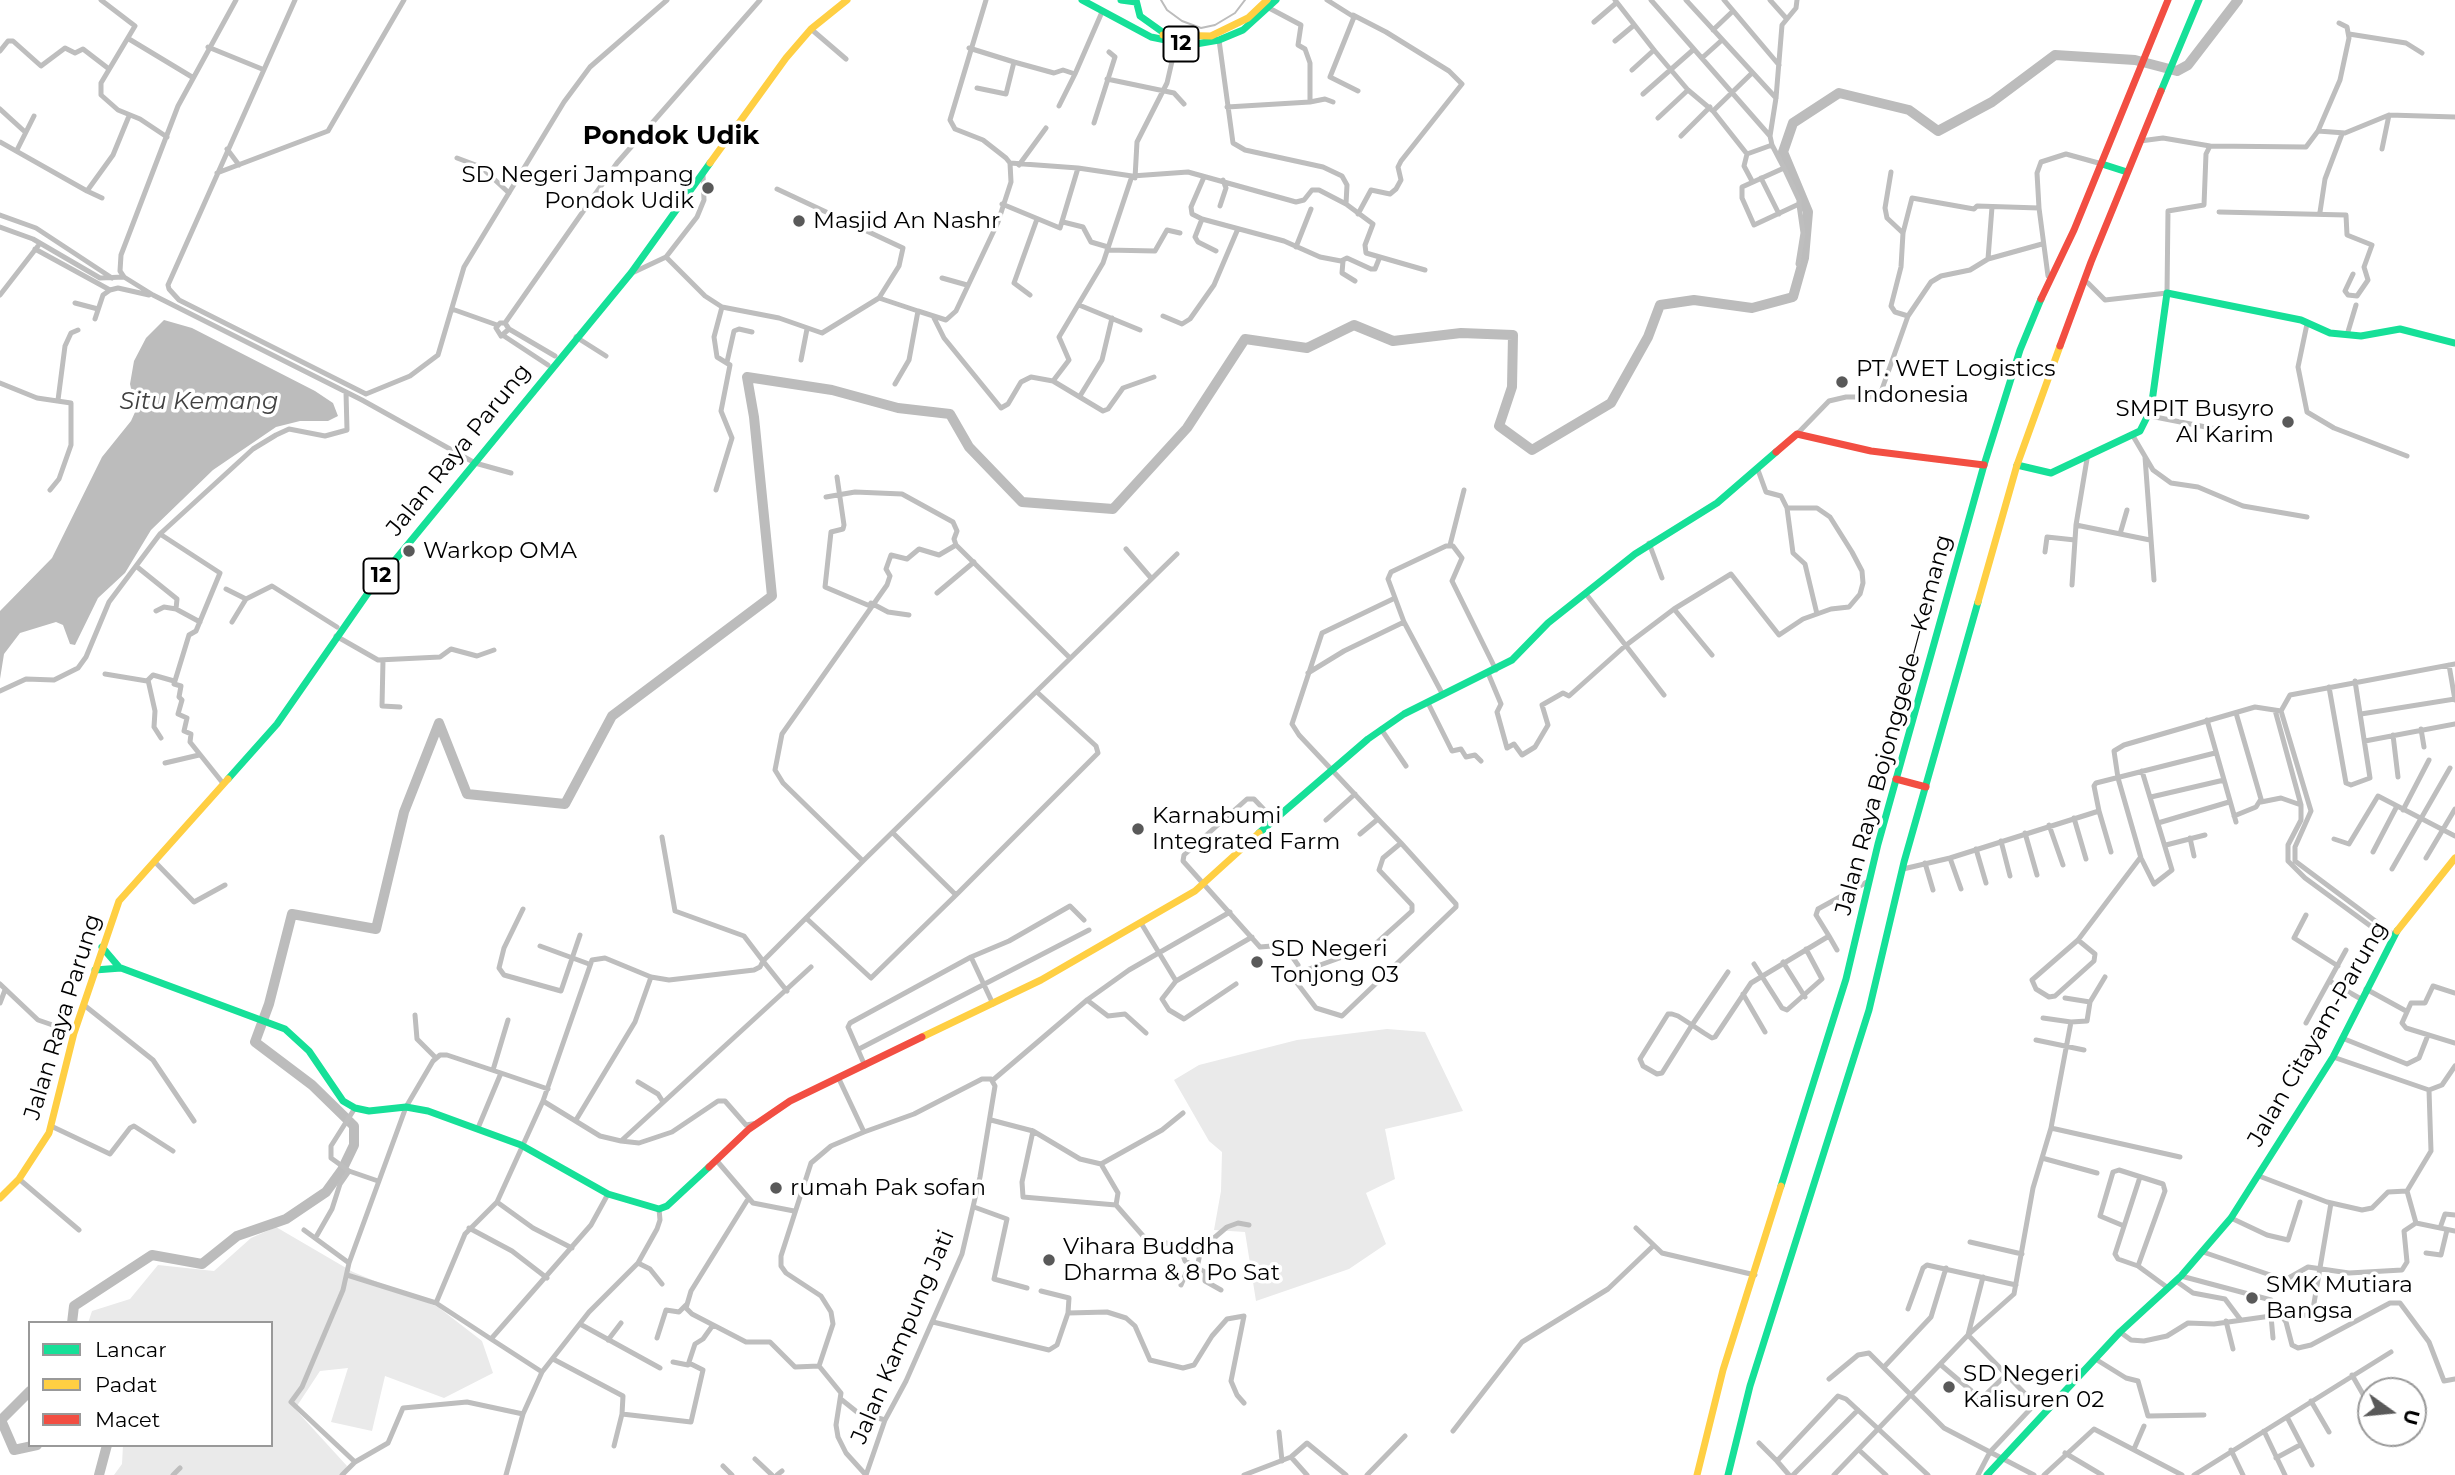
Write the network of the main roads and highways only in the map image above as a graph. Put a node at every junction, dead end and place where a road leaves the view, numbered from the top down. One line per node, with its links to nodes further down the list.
1 (839, 0): 14 (main road, Jalan Raya Parung / 12)
2 (847, 0): 14 (main road, Jalan Raya Parung / 12)
3 (1082, 0): 10 (main road, 12)
4 (1091, 0): 11 (main road, 12)
5 (1121, 0): 9 (main road)
6 (1276, 0): 10 (main road, 12)
7 (2168, 0): 12 (main road, Jalan Raya Bojonggede—Kemang)
8 (2199, 0): 13 (main road, Jalan Raya Bojonggede—Kemang)
9 (1136, 1): 11 (main road)
10 (1268, 4): 11 (main road, 12)
11 (1168, 36)
12 (2102, 164): 13 (main road); 17 (main road, Jalan Raya Bojonggede—Kemang)
13 (2127, 172): 18 (main road, Jalan Raya Bojonggede—Kemang)
14 (702, 174): 16 (main road, Jalan Raya Parung / 12); 16 (main road, Jalan Raya Parung / 12)
15 (2455, 343): 18 (main road)
16 (472, 462): 19 (main road, Jalan Raya Parung / 12)
17 (1984, 465): 20 (main road, Jalan Raya Bojonggede—Kemang); 24 (main road)
18 (2017, 465): 21 (main road, Jalan Raya Bojonggede—Kemang)
19 (337, 632): 23 (main road, Jalan Raya Parung / 12); 26 (main road, Jalan Raya Parung / 12)
20 (1896, 779): 21 (main road); 28 (main road, Jalan Raya Bojonggede—Kemang)
21 (1926, 787): 29 (main road, Jalan Raya Bojonggede—Kemang)
22 (2455, 858): 30 (main road, Jalan Citayam-Parung)
23 (102, 947): 24 (main road); 25 (main road, Jalan Raya Parung / 12)
24 (121, 968): 25 (main road)
25 (94, 970): 27 (main road, Jalan Raya Parung / 12)
26 (0, 1192)
27 (0, 1198)
28 (1697, 1475)
29 (1727, 1475)
30 (1987, 1475)

